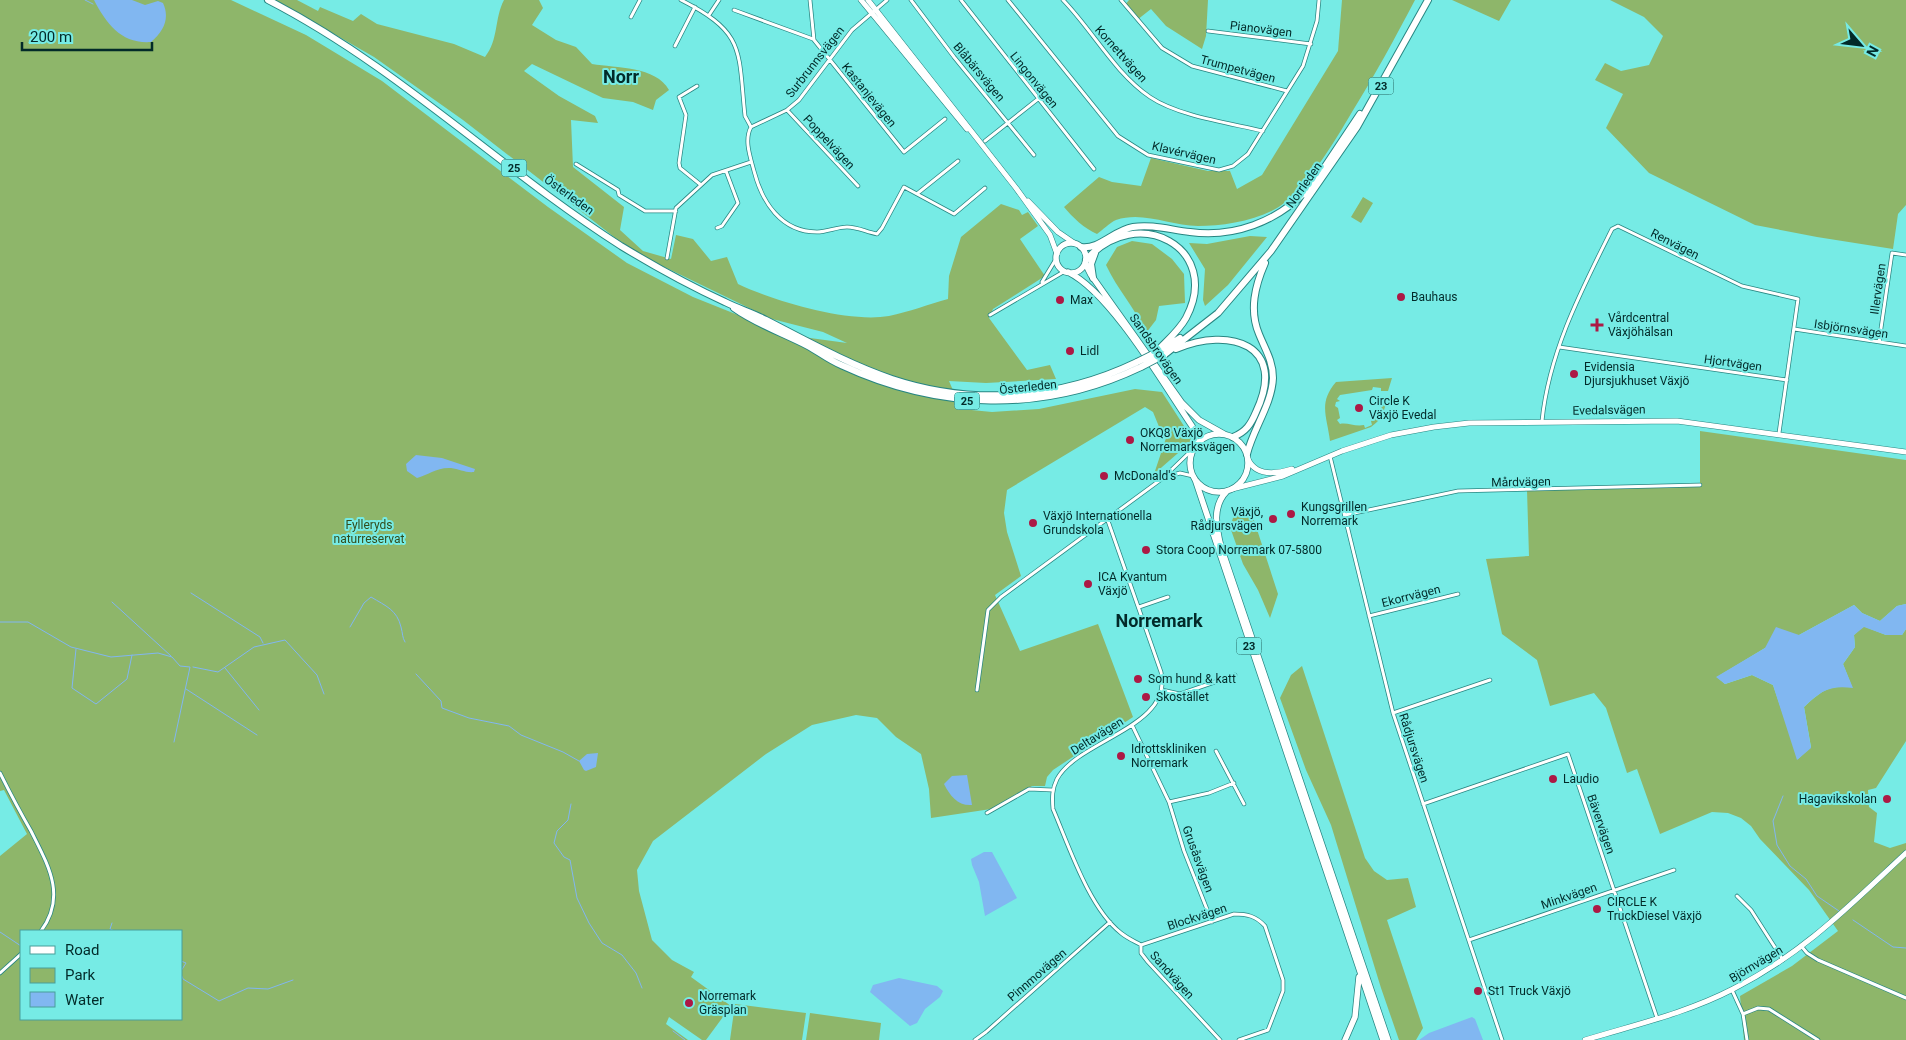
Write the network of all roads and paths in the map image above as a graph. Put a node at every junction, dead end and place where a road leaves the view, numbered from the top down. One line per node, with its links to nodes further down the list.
1 (262, 0): 23 (highway, Österleden / 25)
2 (268, 0): 23 (highway, Österleden / 25)
3 (640, 0): 22 (street)
4 (681, 0): 18 (street)
5 (720, 0): 21 (street)
6 (810, 0): 25 (street)
7 (861, 0): 20 (street)
8 (868, 0): 20 (street)
9 (887, 0): 20 (street, Surbrunnsvägen)
10 (911, 0): 34 (street, Blåbärsvägen)
11 (961, 0): 31 (street, Lingonvägen)
12 (1008, 0): 36 (street, Klavérvägen)
13 (1063, 0): 36 (street, Kornettvägen)
14 (1122, 0): 30 (street, Trumpetvägen)
15 (1319, 0): 26 (street, Klavérvägen)
16 (1423, 0): 44 (highway, Norrleden / 23)
17 (1428, 0): 55 (highway, Norrleden / 23)
18 (695, 7): 21 (street); 27 (street)
19 (734, 10): 25 (street)
20 (873, 11): 28 (street, Surbrunnsvägen); 48 (street)
21 (709, 15): 35 (street)
22 (631, 17)
23 (306, 22): 68 (highway, Österleden / 25, bridge)
24 (1208, 30): 26 (street, Pianovägen)
25 (814, 40): 28 (street, Kastanjevägen)
26 (1312, 44): 30 (street, Klavérvägen)
27 (675, 46)
28 (830, 61): 32 (street, Surbrunnsvägen); 33 (street, Kastanjevägen)
29 (697, 86): 45 (street)
30 (1288, 91): 36 (street, Klavérvägen)
31 (1038, 99): 34 (street); 42 (street, Lingonvägen)
32 (787, 110): 35 (street, Surbrunnsvägen); 46 (street, Poppelvägen)
33 (945, 119)
34 (1008, 122): 37 (street); 38 (street, Blåbärsvägen)
35 (751, 126): 40 (street)
36 (1263, 131)
37 (985, 141)
38 (1034, 155)
39 (958, 160): 49 (street)
40 (751, 162): 43 (street); 49 (street)
41 (576, 164): 50 (street)
42 (1094, 170)
43 (726, 171): 45 (street); 51 (street)
44 (1318, 178): 53 (highway, 23); 68 (highway, Norrleden / 25)
45 (700, 185): 50 (street)
46 (858, 186)
47 (985, 188): 49 (street)
48 (1016, 188): 52 (street); 57 (street)
49 (917, 194)
50 (676, 210): 58 (street)
51 (717, 228)
52 (1074, 243): 53 (main road); 57 (main road)
53 (1081, 247): 59 (main road)
54 (1096, 250): 59 (highway); 61 (highway); 68 (highway)
55 (1271, 251): 68 (highway, Norrleden / 25); 77 (highway, 23)
56 (1906, 254): 65 (street, Illervägen)
57 (1057, 256): 60 (main road, 23); 62 (street)
58 (667, 258)
59 (1085, 262): 60 (main road); 61 (main road, Sandsbrovägen)
60 (1067, 272): 62 (street); 74 (main road, Sandsbrovägen / 23)
61 (1093, 278): 72 (main road, Sandsbrovägen)
62 (1040, 285): 63 (street)
63 (990, 314)
64 (1794, 329): 65 (street, Isbjörnsvägen); 66 (street, Renvägen); 69 (street, Renvägen)
65 (1879, 342): 67 (street, Isbjörnsvägen)
66 (1559, 346): 69 (street, Hjortvägen); 70 (street, Renvägen)
67 (1906, 346)
68 (1160, 353): 73 (highway)
69 (1787, 380): 71 (street, Renvägen)
70 (1542, 422): 71 (street, Evedalsvägen); 76 (street, Evedalsvägen)
71 (1779, 433): 75 (street, Evedalsvägen)
72 (1224, 434): 73 (main road); 74 (main road)
73 (1234, 437): 77 (main road)
74 (1194, 447): 79 (street); 80 (main road, 23)
75 (1906, 452)
76 (1330, 456): 78 (street, Evedalsvägen); 83 (street, Rådjursvägen)
77 (1248, 457): 78 (street, Evedalsvägen); 82 (main road, 23)
78 (1316, 461): 82 (street, Evedalsvägen)
79 (1163, 478): 80 (street); 84 (street)
80 (1194, 478): 82 (main road); 115 (main road, 23)
81 (1700, 485): 83 (street, Mårdvägen)
82 (1230, 490): 126 (main road, 23)
83 (1345, 516): 88 (street, Rådjursvägen)
84 (1107, 518): 87 (street); 91 (street)
85 (1458, 594): 88 (street, Ekorrvägen)
86 (1168, 597): 87 (street)
87 (1139, 607): 92 (street)
88 (1369, 616): 93 (street, Rådjursvägen)
89 (1235, 674): 92 (street)
90 (1490, 680): 93 (street)
91 (977, 690)
92 (1162, 690): 94 (street, Deltavägen)
93 (1393, 713): 101 (street, Rådjursvägen)
94 (1132, 725): 98 (street, Deltavägen); 99 (street, Grusåsvägen)
95 (1216, 751): 97 (street)
96 (0, 773): 109 (street)
97 (1234, 783): 99 (street); 100 (street)
98 (1052, 790): 102 (street); 107 (street, Sandvägen)
99 (1168, 802): 108 (street, Grusåsvägen)
100 (1244, 804)
101 (1423, 804): 105 (street, Bävervägen); 110 (street, Rådjursvägen)
102 (987, 813)
103 (1906, 853): 112 (street, Björnvägen)
104 (1674, 870): 105 (street, Minkvägen)
105 (1614, 890): 110 (street, Minkvägen); 120 (street, Bävervägen)
106 (1738, 896): 114 (street)
107 (1110, 922): 111 (street, Sandvägen); 121 (street, Pinnmovägen)
108 (1212, 922): 111 (street, Blockvägen); 123 (street, Blockvägen)
109 (42, 930)
110 (1469, 940): 127 (street, Rådjursvägen)
111 (1141, 945): 122 (street, Sandvägen)
112 (1803, 949): 114 (street, Björnvägen); 118 (street)
113 (20, 955): 116 (street)
114 (1783, 960): 117 (street, Björnvägen)
115 (1359, 970): 124 (main road); 125 (main road, 23)
116 (0, 973)
117 (1732, 990): 119 (street); 120 (street, Björnvägen)
118 (1906, 998)
119 (1743, 1014): 129 (street); 130 (street)
120 (1657, 1018): 128 (street, Björnvägen)
121 (975, 1040)
122 (1220, 1040)
123 (1239, 1040)
124 (1345, 1040)
125 (1383, 1040)
126 (1388, 1040)
127 (1502, 1040)
128 (1585, 1040)
129 (1747, 1040)
130 (1818, 1040)

